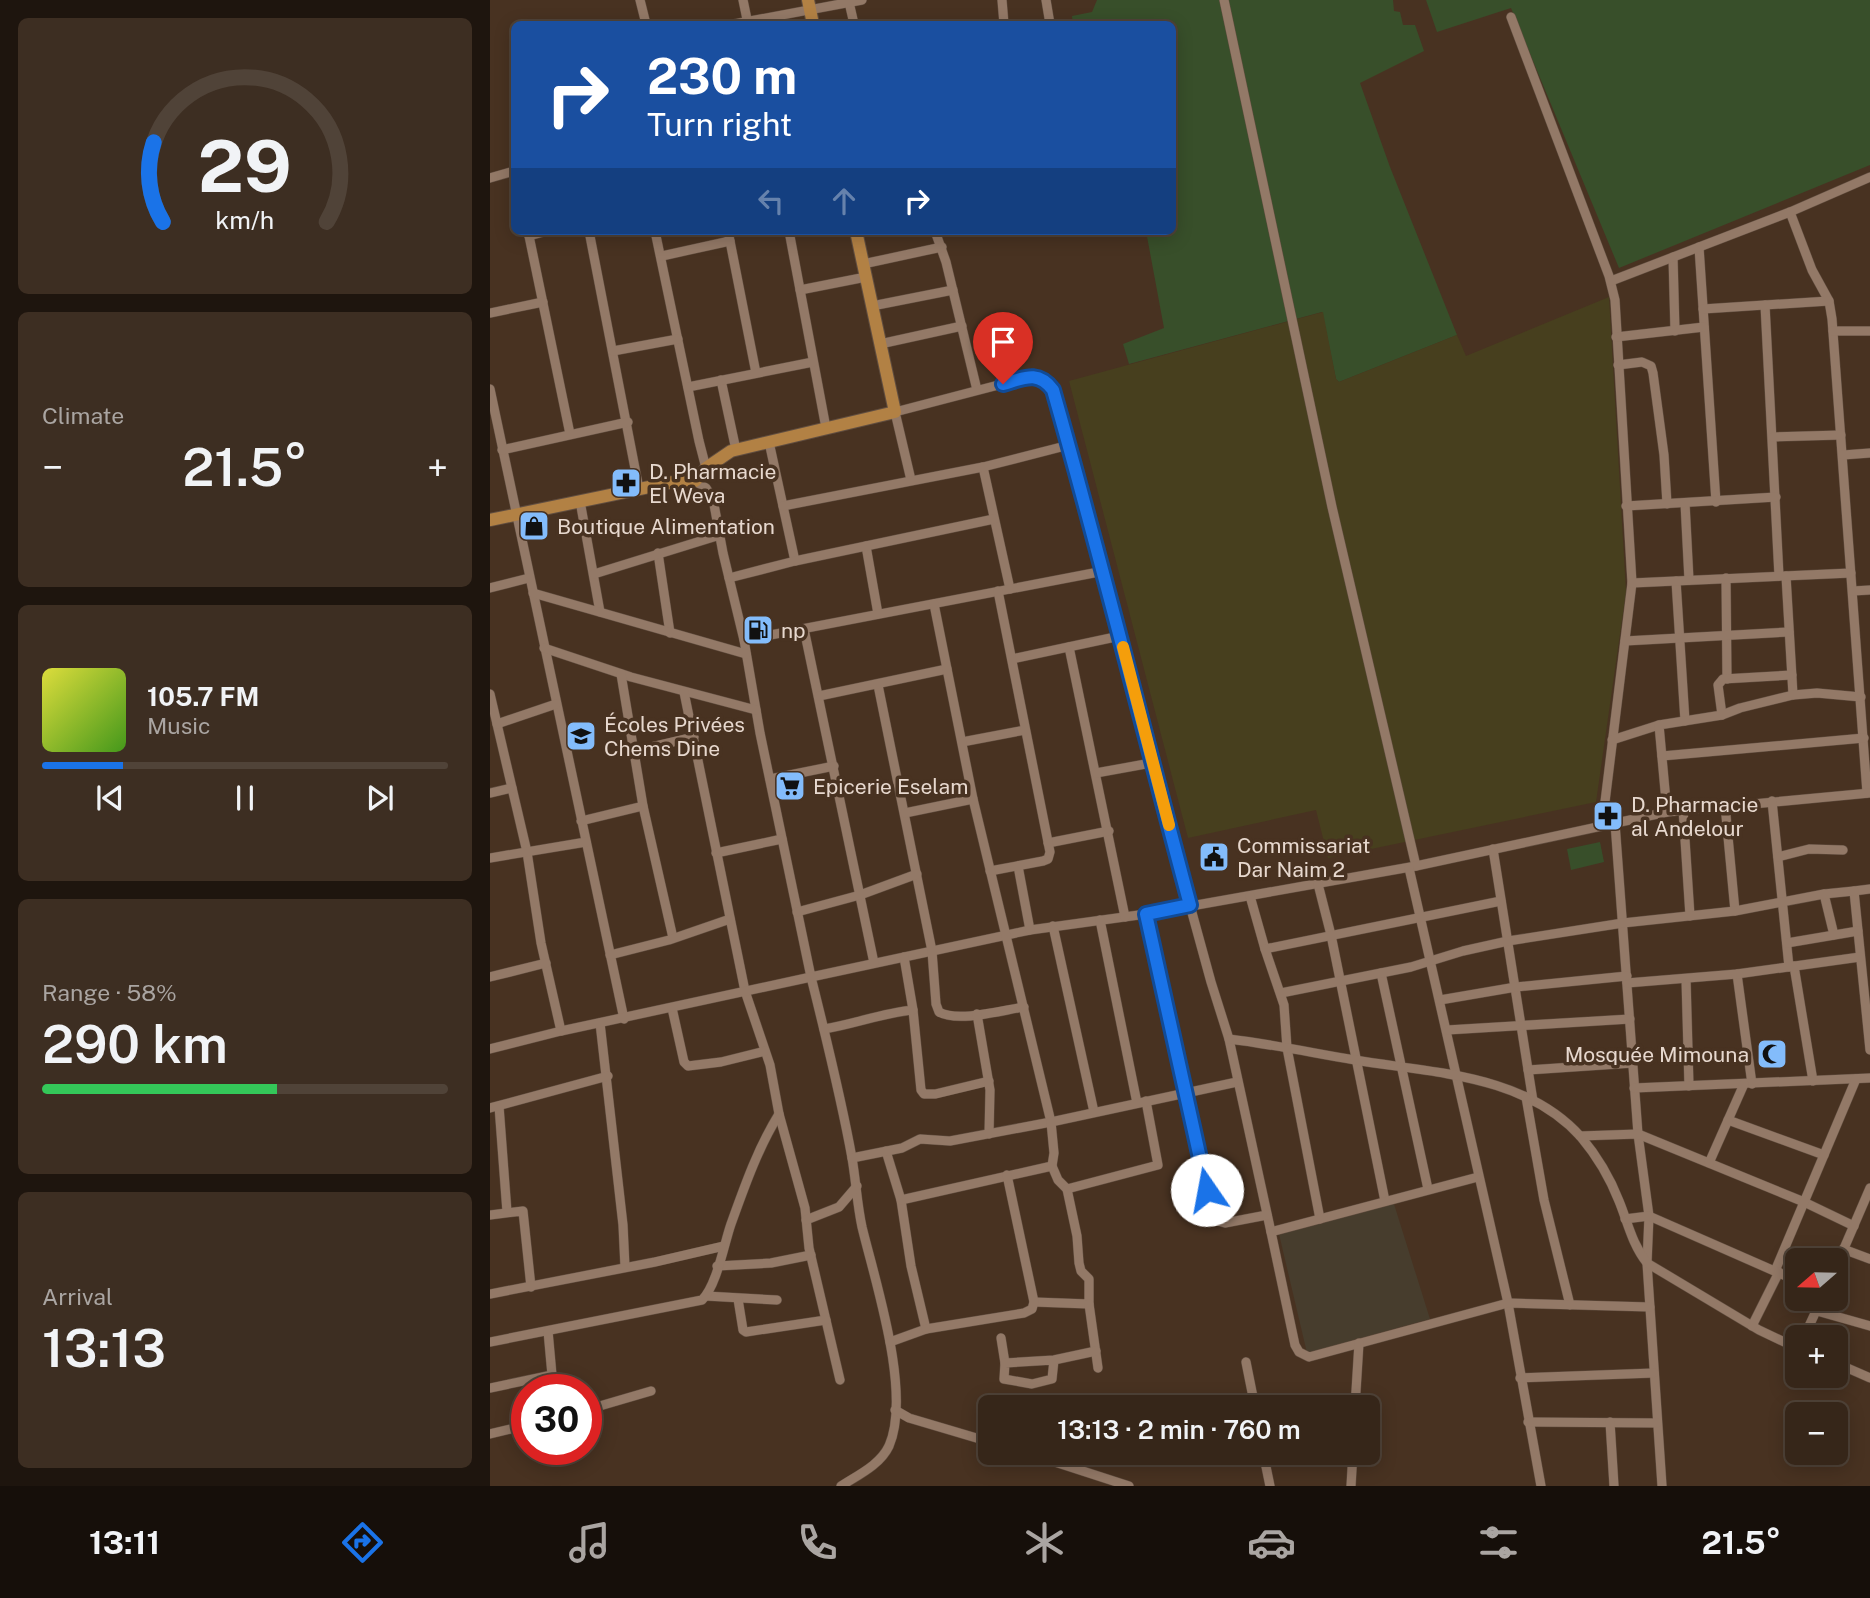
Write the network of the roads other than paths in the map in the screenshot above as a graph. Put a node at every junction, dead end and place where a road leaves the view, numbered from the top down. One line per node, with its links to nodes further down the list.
1 (640, 0): 10 (street)
2 (743, 0): 11 (street)
3 (862, 0): 7 (street)
4 (1002, 0): 14 (street)
5 (1046, 0): 15 (street)
6 (1224, 0): 171 (street)
7 (849, 2): 8 (street); 13 (street)
8 (809, 5): 12 (street)
9 (1511, 17): 32 (street)
10 (645, 21)
11 (748, 21)
12 (755, 21)
13 (853, 21)
14 (1004, 21)
15 (1050, 21)
16 (511, 172): 18 (street)
17 (1870, 177): 19 (street)
18 (490, 178)
19 (1790, 212): 28 (street); 35 (street)
20 (528, 235): 36 (street)
21 (590, 235): 49 (street)
22 (656, 235): 29 (street)
23 (790, 235): 33 (street)
24 (857, 235): 31 (main road)
25 (937, 235): 27 (street)
26 (729, 236): 29 (street); 52 (street)
27 (942, 247): 31 (street); 34 (street)
28 (1699, 247): 30 (street); 39 (street)
29 (662, 256): 47 (street)
30 (1673, 257): 32 (street); 43 (street)
31 (865, 271): 33 (street); 38 (main road)
32 (1611, 281): 46 (street)
33 (800, 290): 50 (street)
34 (953, 290): 38 (street); 41 (street)
35 (1829, 300): 37 (street); 44 (street)
36 (543, 302): 40 (street); 60 (street)
37 (1765, 305): 39 (street); 62 (street)
38 (872, 306): 48 (main road)
39 (1703, 309): 42 (street)
40 (490, 313)
41 (962, 326): 48 (street); 56 (street)
42 (1704, 327): 43 (street); 76 (street)
43 (1675, 331): 46 (street)
44 (1833, 331): 45 (street); 61 (street)
45 (1870, 331)
46 (1616, 337): 51 (street)
47 (678, 340): 49 (street); 54 (street)
48 (880, 344): 57 (main road)
49 (613, 351): 58 (street)
50 (813, 362): 52 (street); 59 (street)
51 (1618, 365): 78 (street); 80 (street)
52 (756, 373): 53 (street)
53 (721, 380): 54 (street); 66 (street)
54 (688, 387): 70 (street)
55 (490, 389): 65 (street)
56 (977, 390): 57 (street); 64 (street)
57 (895, 412): 59 (main road); 71 (street)
58 (628, 422): 60 (street); 73 (street)
59 (826, 428): 63 (main road)
60 (570, 435): 65 (street)
61 (1841, 435): 62 (street); 68 (street)
62 (1773, 437): 74 (street)
63 (769, 442): 66 (main road); 79 (street)
64 (1069, 445): 69 (street); 88 (street)
65 (502, 450): 81 (street)
66 (736, 450): 70 (main road)
67 (1870, 453): 68 (street)
68 (1843, 455): 89 (street)
69 (983, 467): 71 (street); 82 (street)
70 (706, 468): 72 (main road)
71 (911, 480): 79 (street)
72 (695, 481): 73 (main road); 84 (street)
73 (639, 489): 75 (main road)
74 (1776, 497): 76 (street); 91 (street)
75 (580, 501): 81 (main road); 90 (street)
76 (1716, 502): 77 (street)
77 (1685, 503): 78 (street); 95 (street)
78 (1667, 504): 80 (street)
79 (783, 506): 87 (street)
80 (1626, 506): 97 (street)
81 (516, 514): 83 (main road); 92 (street)
82 (994, 519): 85 (street); 99 (street)
83 (490, 520)
84 (720, 535): 86 (street); 93 (street)
85 (866, 546): 87 (street); 106 (street)
86 (658, 553): 90 (street); 109 (street)
87 (795, 561): 93 (street)
88 (1104, 571): 99 (street); 110 (street)
89 (1851, 572): 91 (street); 102 (street)
90 (594, 574): 105 (street)
91 (1783, 576): 94 (street); 108 (street)
92 (529, 578): 98 (street); 103 (street)
93 (729, 578): 113 (street)
94 (1726, 579): 95 (street); 111 (street)
95 (1689, 580): 96 (street)
96 (1676, 581): 97 (street); 112 (street)
97 (1632, 583): 114 (street)
98 (490, 588)
99 (1010, 589): 101 (street)
100 (1870, 590): 102 (street)
101 (998, 591): 104 (street); 118 (street)
102 (1853, 591): 128 (street)
103 (533, 593): 105 (street); 116 (street)
104 (934, 604): 106 (street); 119 (street)
105 (600, 612): 109 (street)
106 (878, 614): 107 (street)
107 (804, 629): 113 (street); 127 (street)
108 (1789, 632): 111 (street); 121 (street)
109 (670, 633): 117 (street)
110 (1120, 636): 115 (street); 143 (street)
111 (1726, 636): 112 (street); 122 (street)
112 (1680, 638): 114 (street); 132 (street)
113 (744, 640): 117 (street)
114 (1625, 641): 139 (street)
115 (1069, 647): 118 (street); 145 (street)
116 (544, 648): 120 (street); 129 (street)
117 (746, 654): 130 (street)
118 (1012, 659): 136 (street)
119 (947, 669): 123 (street); 140 (street)
120 (621, 674): 124 (street); 141 (street)
121 (1792, 675): 122 (street); 126 (street)
122 (1727, 679): 131 (street)
123 (878, 685): 127 (street); 156 (street)
124 (684, 692): 130 (street); 137 (street)
125 (490, 694): 133 (street)
126 (1793, 695): 128 (street); 131 (street)
127 (819, 696): 144 (street)
128 (1861, 697): 135 (street)
129 (556, 704): 133 (street); 157 (street)
130 (756, 710): 146 (street)
131 (1722, 715): 132 (street)
132 (1685, 721): 134 (street)
133 (498, 724): 147 (street)
134 (1660, 725): 139 (street); 142 (street)
135 (1867, 726): 138 (street)
136 (1026, 730): 140 (street); 163 (street)
137 (694, 737): 141 (street); 167 (street)
138 (1864, 738): 142 (street); 149 (street)
139 (1612, 740): 159 (street)
140 (962, 743): 150 (street)
141 (634, 751): 153 (street)
142 (1662, 756): 155 (street)
143 (1152, 763): 145 (street); 182 (street)
144 (834, 766): 146 (street); 178 (street)
145 (1096, 774): 160 (street)
146 (770, 779): 161 (street)
147 (512, 788): 148 (street); 166 (street)
148 (490, 793)
149 (1868, 793): 151 (street)
150 (973, 799): 156 (street); 172 (street)
151 (1772, 801): 152 (street); 168 (street)
152 (1725, 805): 154 (street); 183 (street)
153 (643, 806): 157 (street); 198 (street)
154 (1683, 809): 155 (street); 186 (street)
155 (1667, 812): 158 (street)
156 (905, 813): 173 (street)
157 (581, 821): 162 (street)
158 (1615, 823): 159 (street); 191 (street)
159 (1602, 826): 164 (street)
160 (1109, 831): 163 (street); 187 (street)
161 (782, 839): 167 (street); 184 (street)
162 (586, 842): 166 (street); 203 (street)
163 (1048, 843): 170 (street)
164 (1493, 849): 171 (street); 180 (street)
165 (1843, 850): 168 (street)
166 (527, 852): 169 (street); 207 (street)
167 (716, 853): 189 (street)
168 (1778, 857): 181 (street)
169 (490, 858)
170 (1018, 866): 172 (street); 193 (street)
171 (1413, 867): 174 (street); 188 (street)
172 (990, 871): 197 (street)
173 (917, 874): 178 (street); 202 (street)
174 (1318, 884): 179 (street); 195 (street)
175 (1870, 889): 176 (street)
176 (1854, 891): 177 (street); 194 (street)
177 (1824, 894): 181 (street); 196 (street)
178 (860, 895): 184 (street); 208 (street)
179 (1250, 896): 182 (street); 201 (street)
180 (1501, 901): 188 (street); 199 (street)
181 (1783, 904): 183 (street); 200 (street)
182 (1190, 905): 185 (street); 232 (street)
183 (1735, 911): 186 (street)
184 (797, 912): 213 (street)
185 (1146, 914): 187 (street); 251 (street)
186 (1690, 916): 191 (street)
187 (1125, 917): 190 (street)
188 (1420, 917): 195 (street); 206 (street)
189 (730, 919): 198 (street); 218 (street)
190 (1100, 920): 192 (street); 253 (street)
191 (1623, 923): 199 (street); 215 (street)
192 (1053, 926): 193 (street); 255 (street)
193 (1030, 930): 197 (street)
194 (1858, 931): 196 (street); 205 (street)
195 (1331, 935): 201 (street); 216 (street)
196 (1834, 935): 200 (street)
197 (1006, 936): 202 (street); 221 (street)
198 (673, 938): 203 (street)
199 (1508, 941): 206 (street); 217 (street)
200 (1787, 943): 209 (street)
201 (1265, 949): 219 (street)
202 (932, 951): 204 (street); 224 (street)
203 (610, 955): 225 (street)
204 (904, 957): 208 (street); 223 (street)
205 (1860, 957): 209 (street); 235 (street)
206 (1430, 960): 210 (street); 220 (street)
207 (546, 963): 212 (street); 231 (street)
208 (874, 963): 213 (street)
209 (1792, 967): 211 (street); 246 (street)
210 (1381, 973): 216 (street); 239 (street)
211 (1737, 974): 214 (street); 248 (street)
212 (490, 976)
213 (811, 977): 218 (street); 229 (street)
214 (1686, 979): 215 (street); 249 (street)
215 (1627, 980): 217 (street); 226 (street)
216 (1339, 981): 219 (street); 237 (street)
217 (1516, 987): 220 (street); 228 (street)
218 (745, 991): 222 (street); 236 (street)
219 (1281, 993): 233 (street)
220 (1440, 1000): 230 (street)
221 (1024, 1007): 224 (street); 258 (street)
222 (672, 1008): 225 (street); 236 (street)
223 (913, 1010): 229 (street); 245 (street)
224 (977, 1014): 245 (street)
225 (624, 1018): 227 (street)
226 (1630, 1019): 228 (street); 238 (street)
227 (600, 1023): 231 (street); 242 (street)
228 (1522, 1025): 230 (street); 240 (street)
229 (824, 1028): 264 (street)
230 (1447, 1030): 241 (street)
231 (561, 1031): 234 (street)
232 (1229, 1039): 233 (street); 247 (street)
233 (1287, 1048): 237 (street); 280 (street)
234 (490, 1049)
235 (1870, 1050)
236 (765, 1051): 256 (street)
237 (1355, 1060): 239 (street); 274 (street)
238 (1633, 1063): 240 (street); 250 (street)
239 (1402, 1067): 241 (street); 271 (street)
240 (1528, 1070): 252 (street)
241 (1457, 1075): 252 (street); 268 (street)
242 (608, 1076): 254 (street); 292 (street)
243 (1870, 1078): 244 (street)
244 (1856, 1079): 246 (street); 263 (street)
245 (989, 1081): 260 (street)
246 (1813, 1081): 248 (street)
247 (1237, 1082): 251 (street); 278 (street)
248 (1748, 1084): 249 (street); 257 (street)
249 (1689, 1086): 250 (street)
250 (1634, 1088): 259 (street)
251 (1186, 1093): 253 (street); 278 (street)
252 (1529, 1099): 261 (street); 303 (street)
253 (1142, 1102): 255 (street); 270 (street)
254 (494, 1107): 276 (street)
255 (1094, 1112): 258 (street)
256 (779, 1114): 282 (street); 285 (street)
257 (1728, 1120): 263 (street); 265 (street)
258 (1051, 1122): 260 (street); 266 (street)
259 (1638, 1134): 261 (street); 265 (street); 279 (street)
260 (989, 1135): 262 (street)
261 (1580, 1136): 281 (street)
262 (886, 1151): 264 (street); 273 (street)
263 (1824, 1155): 275 (street)
264 (852, 1158): 269 (street)
265 (1709, 1163): 275 (street)
266 (1052, 1166): 267 (street); 270 (street)
267 (1007, 1175): 273 (street); 300 (street)
268 (1478, 1177): 271 (street); 301 (street)
269 (857, 1186): 282 (street); 314 (street)
270 (1067, 1189): 302 (street)
271 (1428, 1189): 274 (street)
272 (1869, 1193): 283 (street)
273 (901, 1200): 310 (street)
274 (1385, 1201): 280 (street)
275 (1804, 1202): 283 (street); 293 (street)
276 (507, 1212): 277 (street); 295 (street)
277 (490, 1214)
278 (1267, 1215): 284 (street)
279 (1649, 1216): 281 (street); 290 (street); 293 (street)
280 (1320, 1219): 284 (street)
281 (1625, 1219): 290 (street)
282 (806, 1220): 288 (street)
283 (1854, 1226): 286 (street)
284 (1270, 1232): 316 (street)
285 (724, 1245): 291 (street); 292 (street)
286 (1843, 1248)
287 (1848, 1251): 289 (street)
288 (811, 1255): 291 (street); 306 (street)
289 (1870, 1259)
290 (1647, 1263): 304 (street); 308 (street)
291 (718, 1266): 297 (street)
292 (625, 1267): 295 (street)
293 (1777, 1271): 294 (street); 308 (street)
294 (1785, 1275)
295 (531, 1287): 296 (street)
296 (490, 1294)
297 (706, 1296): 298 (street); 311 (street)
298 (738, 1299): 299 (street); 306 (street)
299 (777, 1300)
300 (1034, 1301): 302 (street); 310 (street)
301 (1508, 1303): 303 (street); 316 (street); 324 (street)
302 (1089, 1304): 317 (street)
303 (1570, 1305): 304 (street)
304 (1650, 1307): 323 (street)
305 (1817, 1311): 307 (street); 309 (street)
306 (826, 1320): 326 (street)
307 (1810, 1325)
308 (1752, 1326): 315 (street)
309 (1870, 1326)
310 (926, 1329): 314 (street)
311 (548, 1331): 313 (street); 327 (street)
312 (1001, 1338): 320 (street)
313 (490, 1342)
314 (890, 1342): 332 (street)
315 (1785, 1342)
316 (1359, 1343): 330 (street)
317 (1096, 1351): 318 (street); 321 (street)
318 (1054, 1360): 320 (street); 320 (street)
319 (1246, 1362): 329 (street)
320 (1005, 1363)
321 (1098, 1368)
322 (1848, 1368): 325 (street)
323 (1654, 1373): 324 (street); 335 (street)
324 (1520, 1378): 333 (street)
325 (1870, 1378)
326 (840, 1380)
327 (490, 1388)
328 (650, 1391): 331 (street)
329 (1253, 1395)
330 (1356, 1395)
331 (602, 1405)
332 (895, 1410): 338 (street); 342 (street)
333 (1528, 1422): 334 (street); 346 (street)
334 (1611, 1422): 335 (street); 347 (street)
335 (1657, 1423): 348 (street)
336 (511, 1429): 337 (street)
337 (490, 1434)
338 (978, 1438)
339 (1064, 1465): 343 (street)
340 (1266, 1465): 344 (street)
341 (1352, 1465): 345 (street)
342 (841, 1486)
343 (1129, 1486)
344 (1270, 1486)
345 (1351, 1486)
346 (1541, 1486)
347 (1614, 1486)
348 (1662, 1486)

